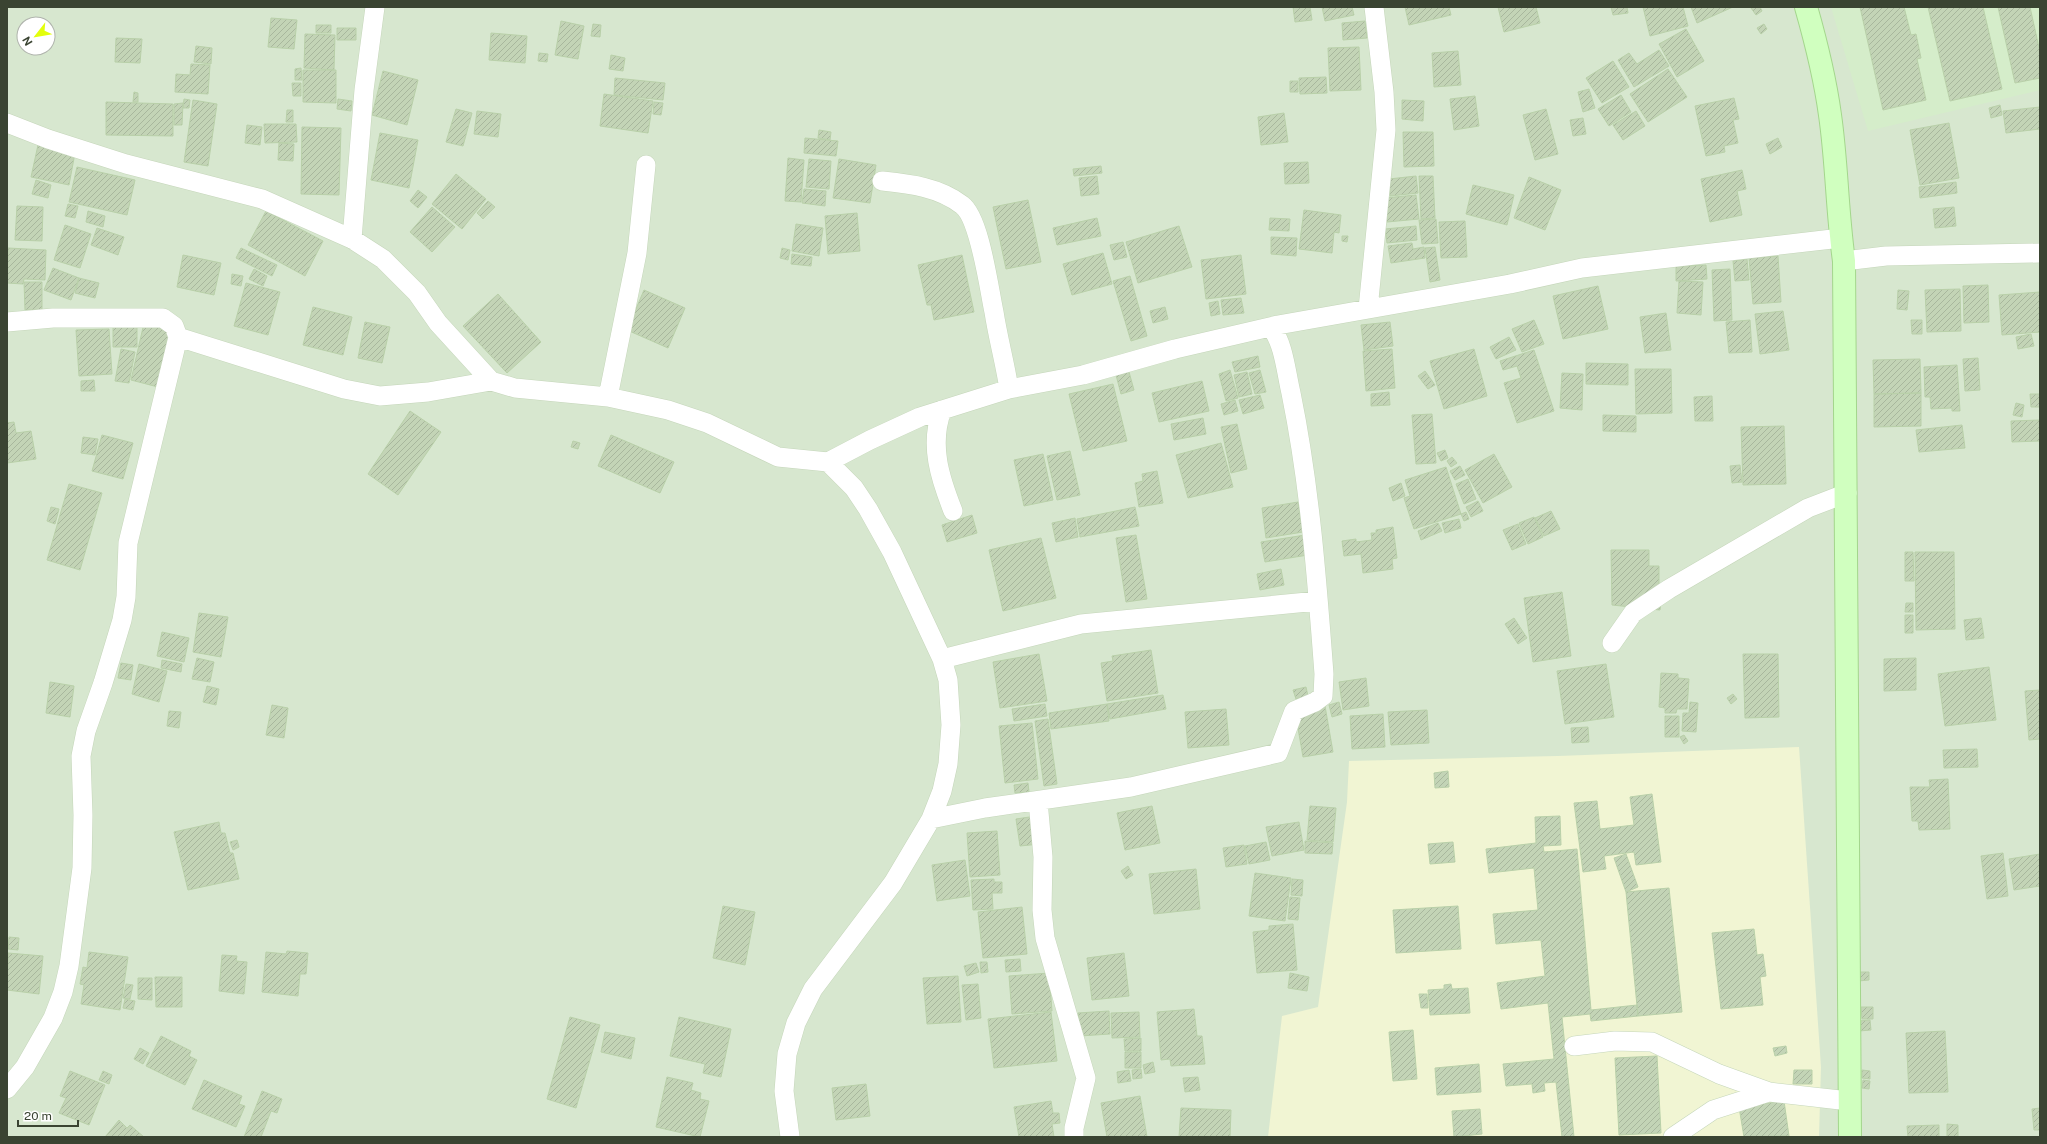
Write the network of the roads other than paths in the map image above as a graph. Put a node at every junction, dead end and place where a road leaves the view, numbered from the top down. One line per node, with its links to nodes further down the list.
1 (375, 7): 8 (street)
2 (1374, 7): 11 (street)
3 (1806, 7): 7 (main road)
4 (7, 123): 8 (street)
5 (646, 165): 17 (street)
6 (882, 181): 16 (street)
7 (1841, 238): 10 (main road); 11 (street)
8 (352, 239): 15 (street)
9 (2040, 252): 10 (street)
10 (1844, 261): 20 (main road)
11 (1368, 309): 13 (street)
12 (7, 322): 14 (street)
13 (1270, 327): 16 (street); 22 (street)
14 (178, 338): 15 (street); 28 (street)
15 (490, 381): 17 (street)
16 (1009, 389): 18 (street)
17 (608, 397): 19 (street)
18 (942, 410): 19 (street); 21 (street)
19 (828, 462): 24 (street)
20 (1847, 493): 23 (street); 30 (main road)
21 (954, 511)
22 (1318, 601): 24 (street); 25 (street)
23 (1612, 643)
24 (942, 659): 26 (street)
25 (1038, 801): 26 (street); 32 (street)
26 (931, 819): 31 (street)
27 (1574, 1046): 29 (street)
28 (7, 1089)
29 (1769, 1092): 30 (street); 33 (street)
30 (1849, 1101): 34 (main road)
31 (790, 1137)
32 (1074, 1137)
33 (1673, 1137)
34 (1850, 1137)

